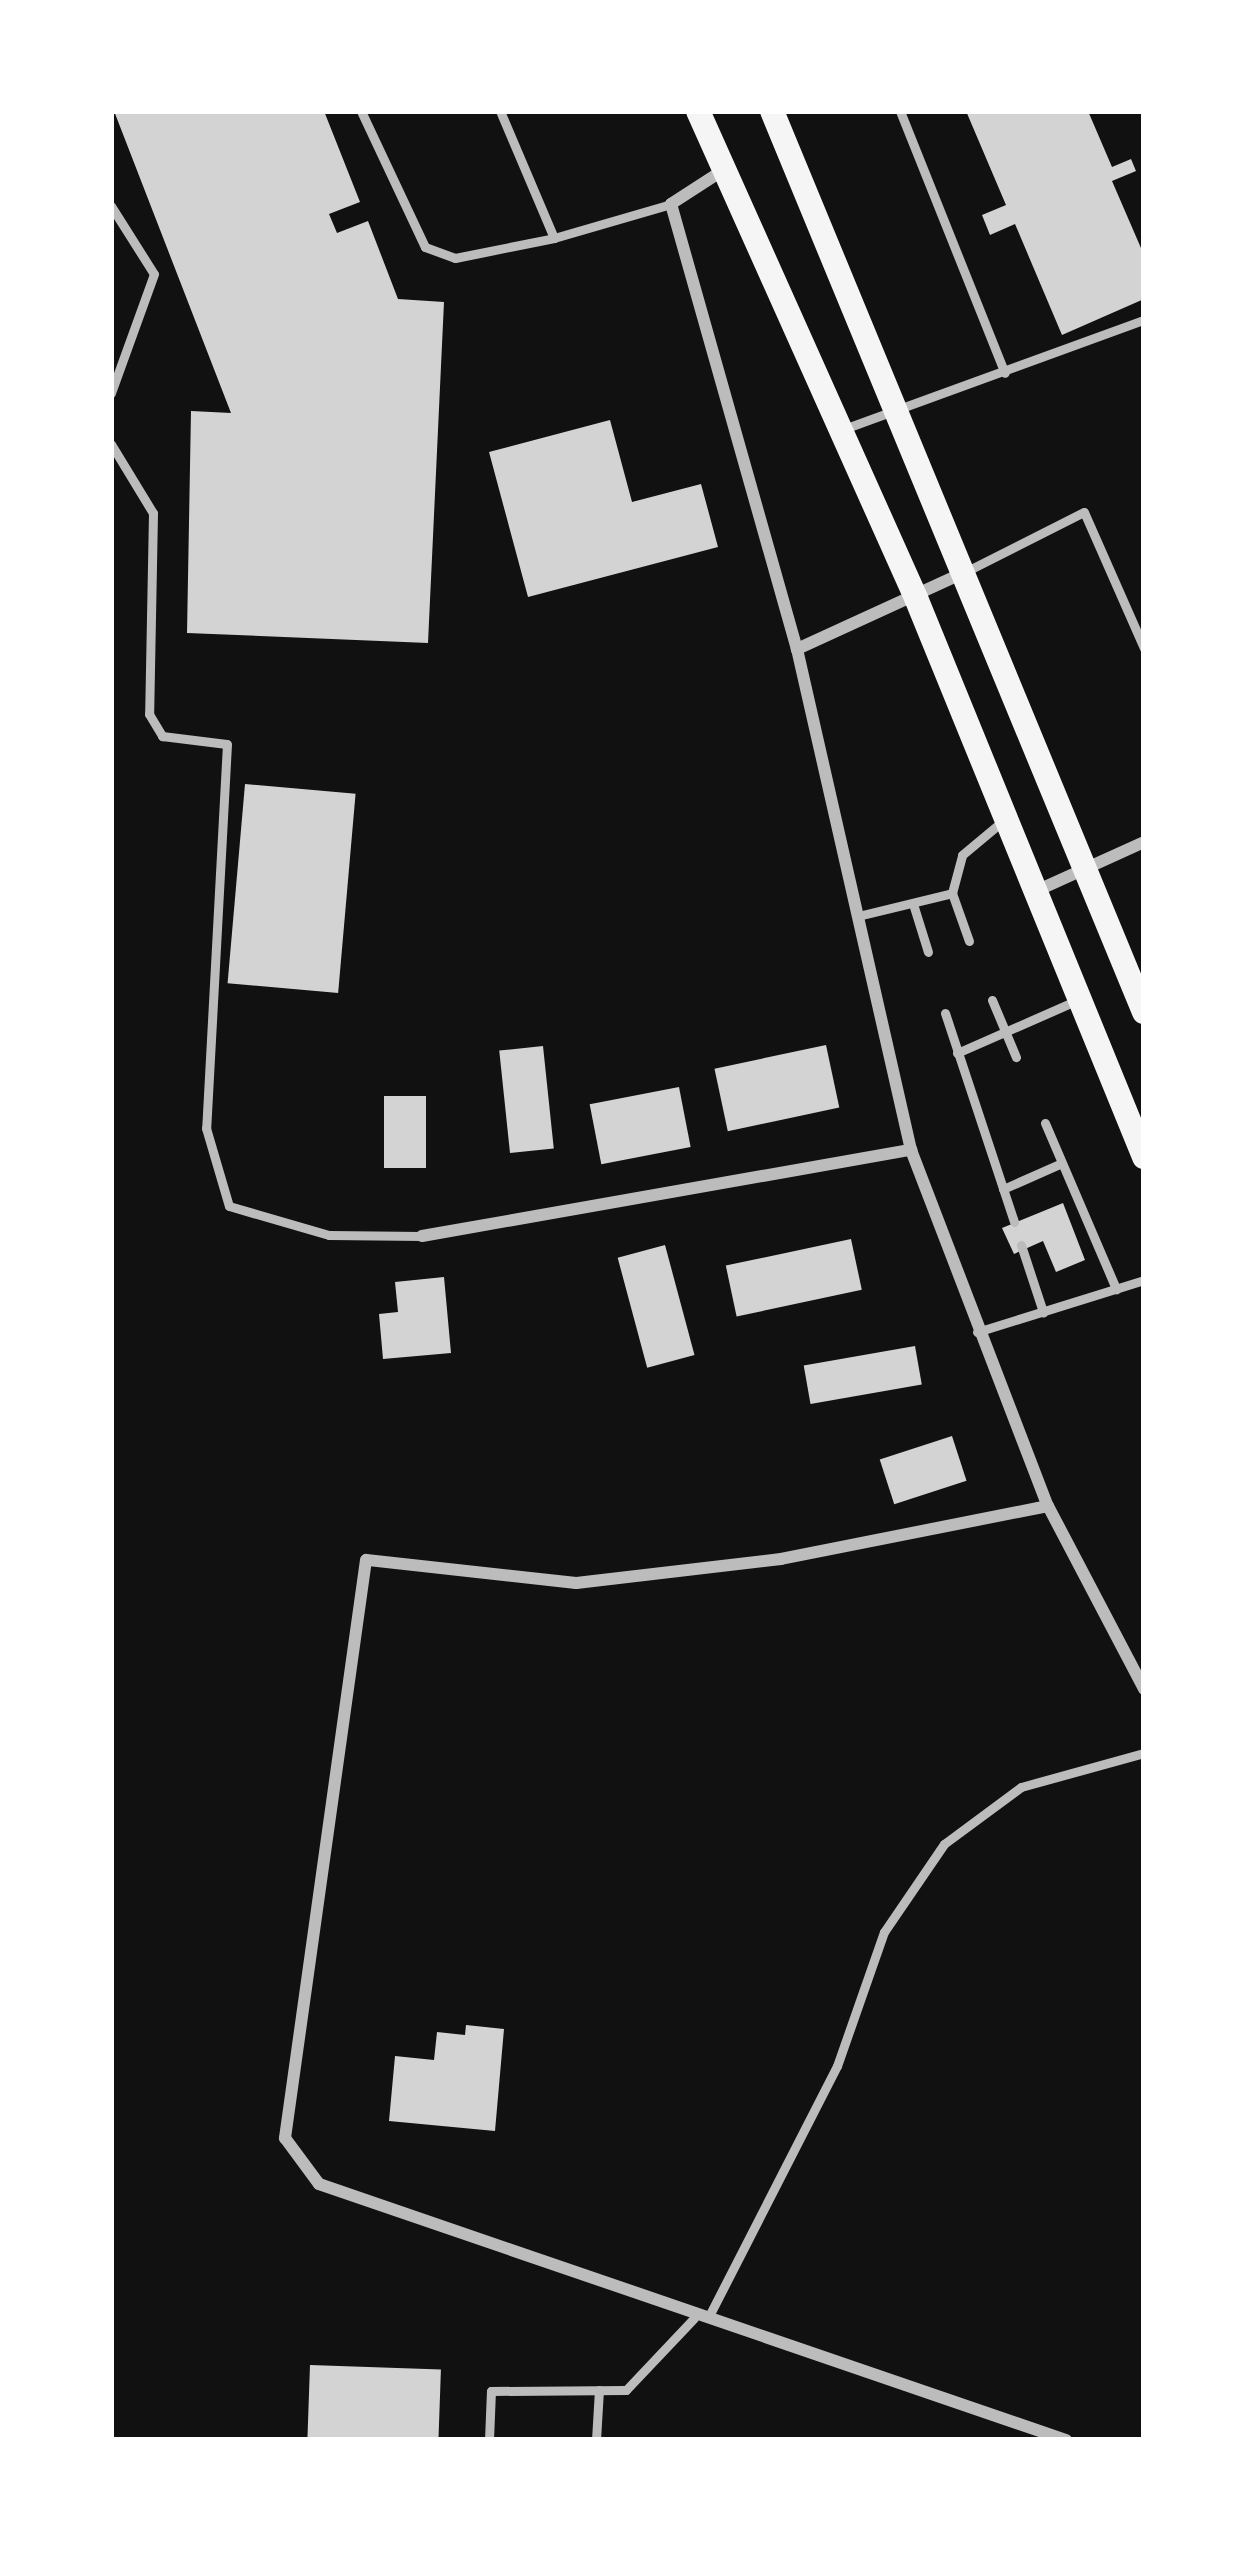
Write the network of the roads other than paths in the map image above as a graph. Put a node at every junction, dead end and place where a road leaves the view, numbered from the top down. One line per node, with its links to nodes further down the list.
1 (361, 111): 9 (lane)
2 (500, 111): 9 (lane)
3 (698, 111): 6 (main road)
4 (772, 111): 13 (main road)
5 (900, 111): 11 (lane)
6 (725, 168): 7 (street); 14 (main road)
7 (671, 205): 9 (lane); 19 (street)
8 (111, 206): 12 (lane)
9 (554, 238)
10 (1144, 320): 11 (lane)
11 (1005, 373): 13 (lane)
12 (111, 393)
13 (894, 407): 14 (lane); 16 (main road)
14 (841, 430): 17 (main road)
15 (111, 444): 42 (lane)
16 (963, 573): 17 (street); 18 (lane); 22 (main road)
17 (916, 598): 19 (street); 20 (main road)
18 (1144, 648)
19 (797, 649): 26 (street)
20 (1004, 820): 23 (main road); 24 (lane)
21 (1144, 842): 22 (street)
22 (1085, 868): 23 (street); 31 (main road)
23 (1033, 892): 30 (main road)
24 (952, 893): 25 (lane); 27 (lane)
25 (914, 907): 26 (lane); 28 (lane)
26 (858, 916): 37 (street)
27 (968, 941)
28 (928, 952)
29 (992, 1000): 33 (lane)
30 (1078, 1000): 33 (lane); 38 (main road)
31 (1144, 1012)
32 (945, 1013): 34 (lane)
33 (1006, 1032): 34 (lane); 35 (lane)
34 (957, 1053): 40 (lane)
35 (1016, 1058)
36 (1045, 1123): 39 (lane)
37 (911, 1150): 42 (street); 47 (street)
38 (1144, 1157)
39 (1062, 1163): 40 (lane); 45 (lane)
40 (1003, 1189): 41 (lane)
41 (1014, 1222)
42 (422, 1236)
43 (1021, 1246): 46 (lane)
44 (1144, 1280): 45 (lane)
45 (1116, 1289): 46 (lane)
46 (1043, 1312): 47 (lane)
47 (977, 1332): 48 (street)
48 (1048, 1506): 49 (street); 51 (street)
49 (1143, 1685)
50 (1144, 1753): 51 (lane)
51 (700, 2320): 52 (lane); 55 (street)
52 (598, 2390): 53 (lane); 54 (lane)
53 (489, 2440)
54 (596, 2440)
55 (1066, 2440)

